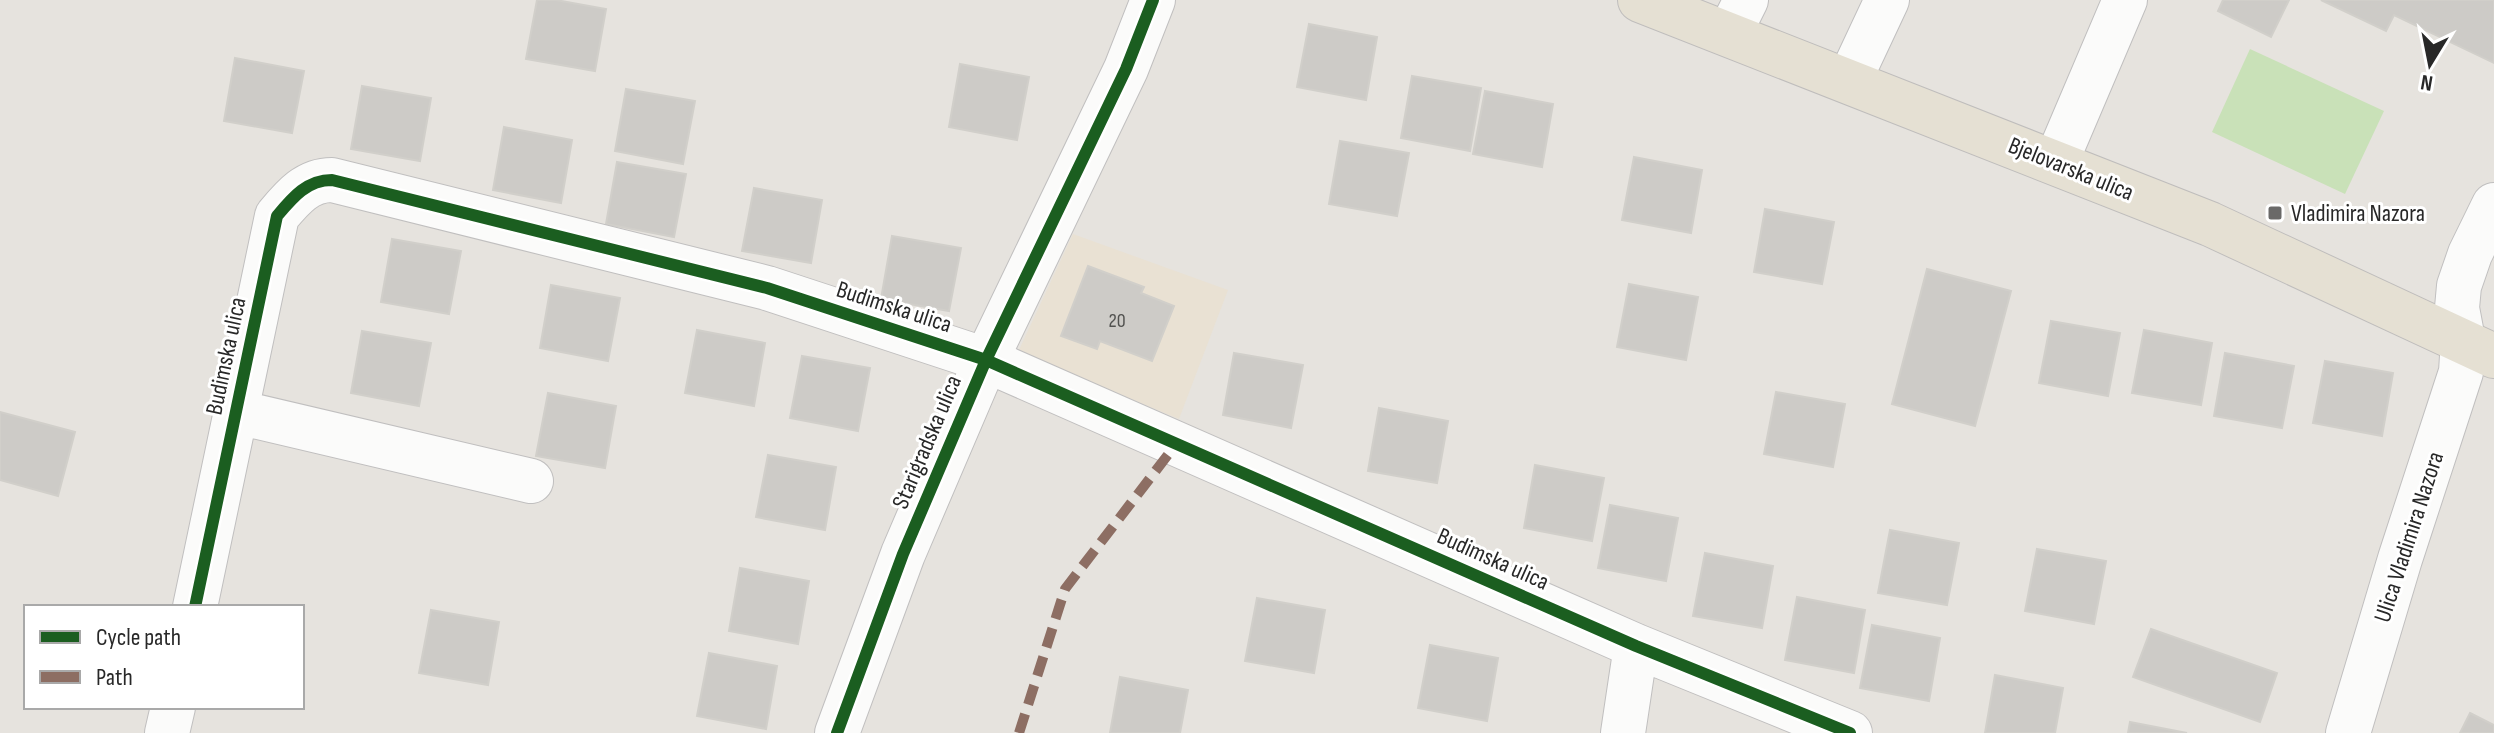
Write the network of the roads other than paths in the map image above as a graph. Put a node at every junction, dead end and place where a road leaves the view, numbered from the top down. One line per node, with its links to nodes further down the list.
1 (1153, 0): 10 (street, Starigradska ulica)
2 (1640, 0): 5 (main road, Bjelovarska ulica)
3 (1887, 0): 6 (street)
4 (2125, 0): 7 (street)
5 (1737, 17): 6 (main road, Bjelovarska ulica)
6 (1849, 81): 7 (main road, Bjelovarska ulica)
7 (2056, 162): 9 (main road, Bjelovarska ulica)
8 (2494, 205): 9 (street, Ulica Vladimira Nazora)
9 (2478, 348): 20 (street, Ulica Vladimira Nazora)
10 (986, 360): 11 (street, Budimska ulica); 14 (street, Budimska ulica); 17 (street, Starigradska ulica)
11 (237, 412): 12 (street); 13 (street, Budimska ulica)
12 (531, 481)
13 (195, 605)
14 (1636, 646): 18 (street); 19 (street, Budimska ulica)
15 (173, 709): 16 (street)
16 (167, 733)
17 (837, 733)
18 (1623, 733)
19 (1850, 733)
20 (2348, 733)

